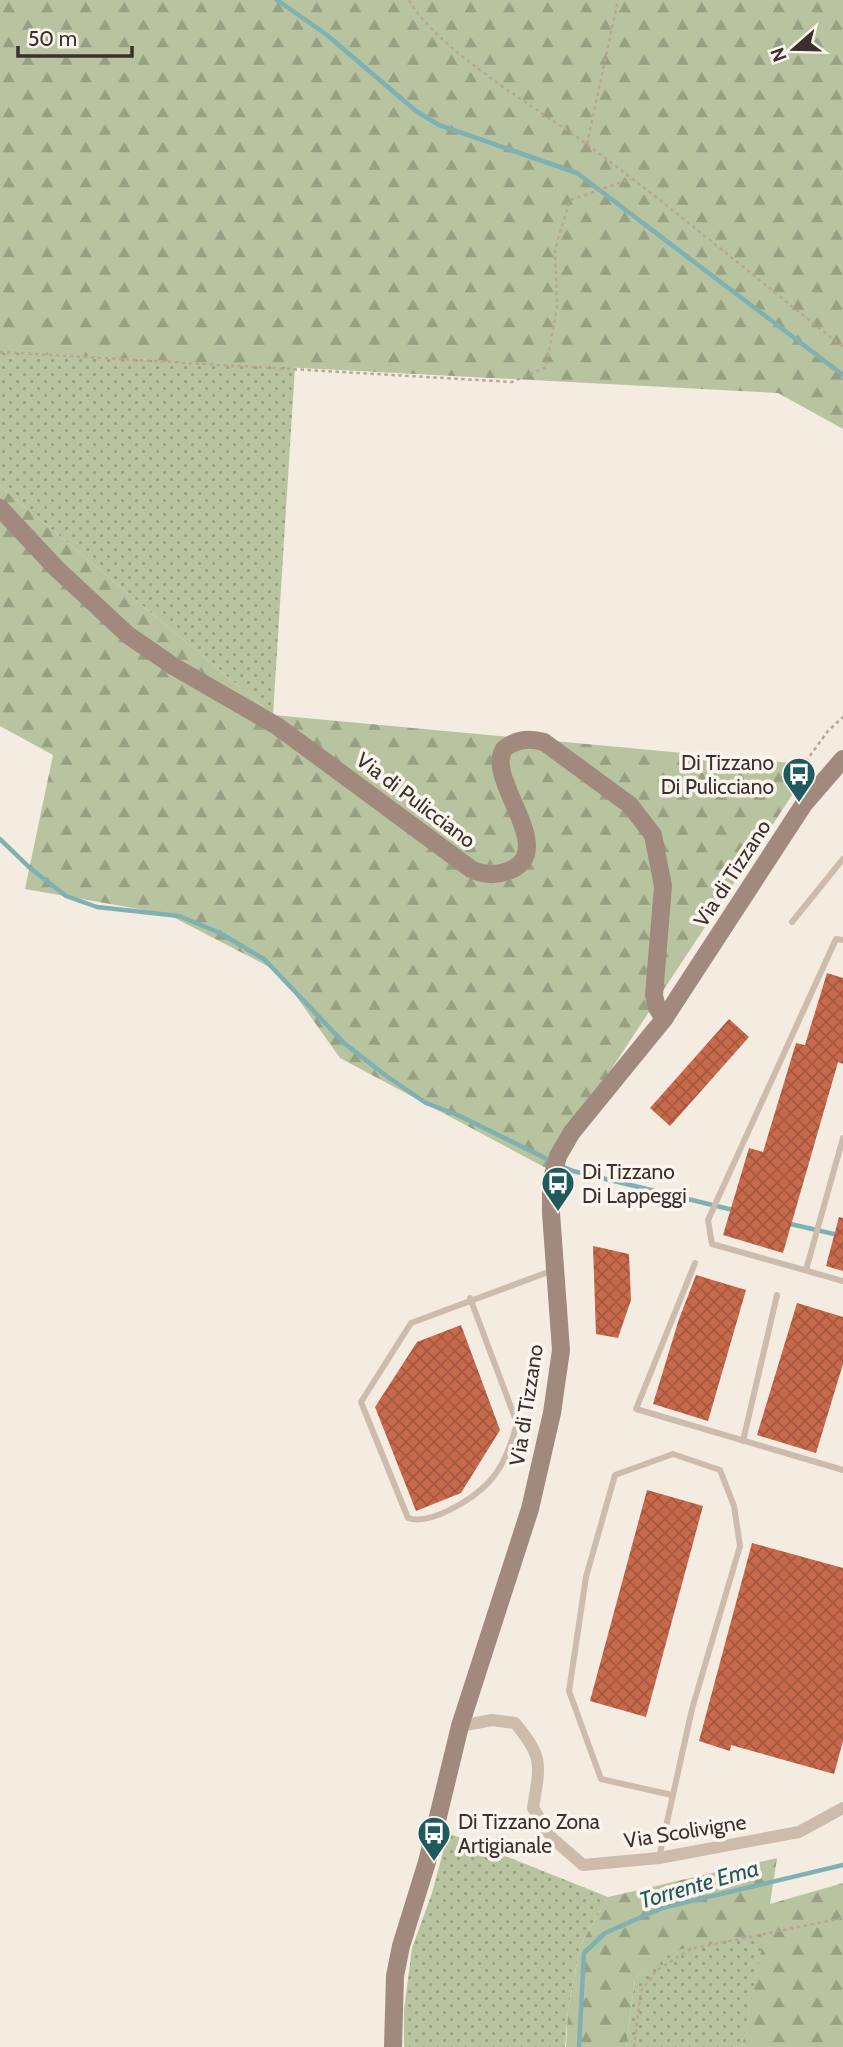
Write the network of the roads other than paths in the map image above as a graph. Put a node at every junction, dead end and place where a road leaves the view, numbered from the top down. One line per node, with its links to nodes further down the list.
1 (0, 508): 6 (main road, Via di Pulicciano)
2 (842, 763): 6 (main road, Via di Tizzano)
3 (843, 859): 4 (lane)
4 (792, 922)
5 (843, 940): 10 (lane)
6 (664, 1019): 9 (main road, Via di Tizzano)
7 (843, 1138): 10 (lane)
8 (695, 1263): 14 (lane)
9 (553, 1270): 13 (lane); 16 (main road, Via di Tizzano)
10 (806, 1270): 11 (lane)
11 (843, 1281)
12 (777, 1295): 14 (lane)
13 (470, 1298): 13 (lane)
14 (743, 1440): 15 (lane)
15 (843, 1470)
16 (460, 1726): 19 (street, Via Scolivigne); 20 (main road, Via di Tizzano)
17 (673, 1795): 17 (lane); 19 (lane)
18 (843, 1808): 19 (street, Via Scolivigne)
19 (659, 1858)
20 (393, 2047)

